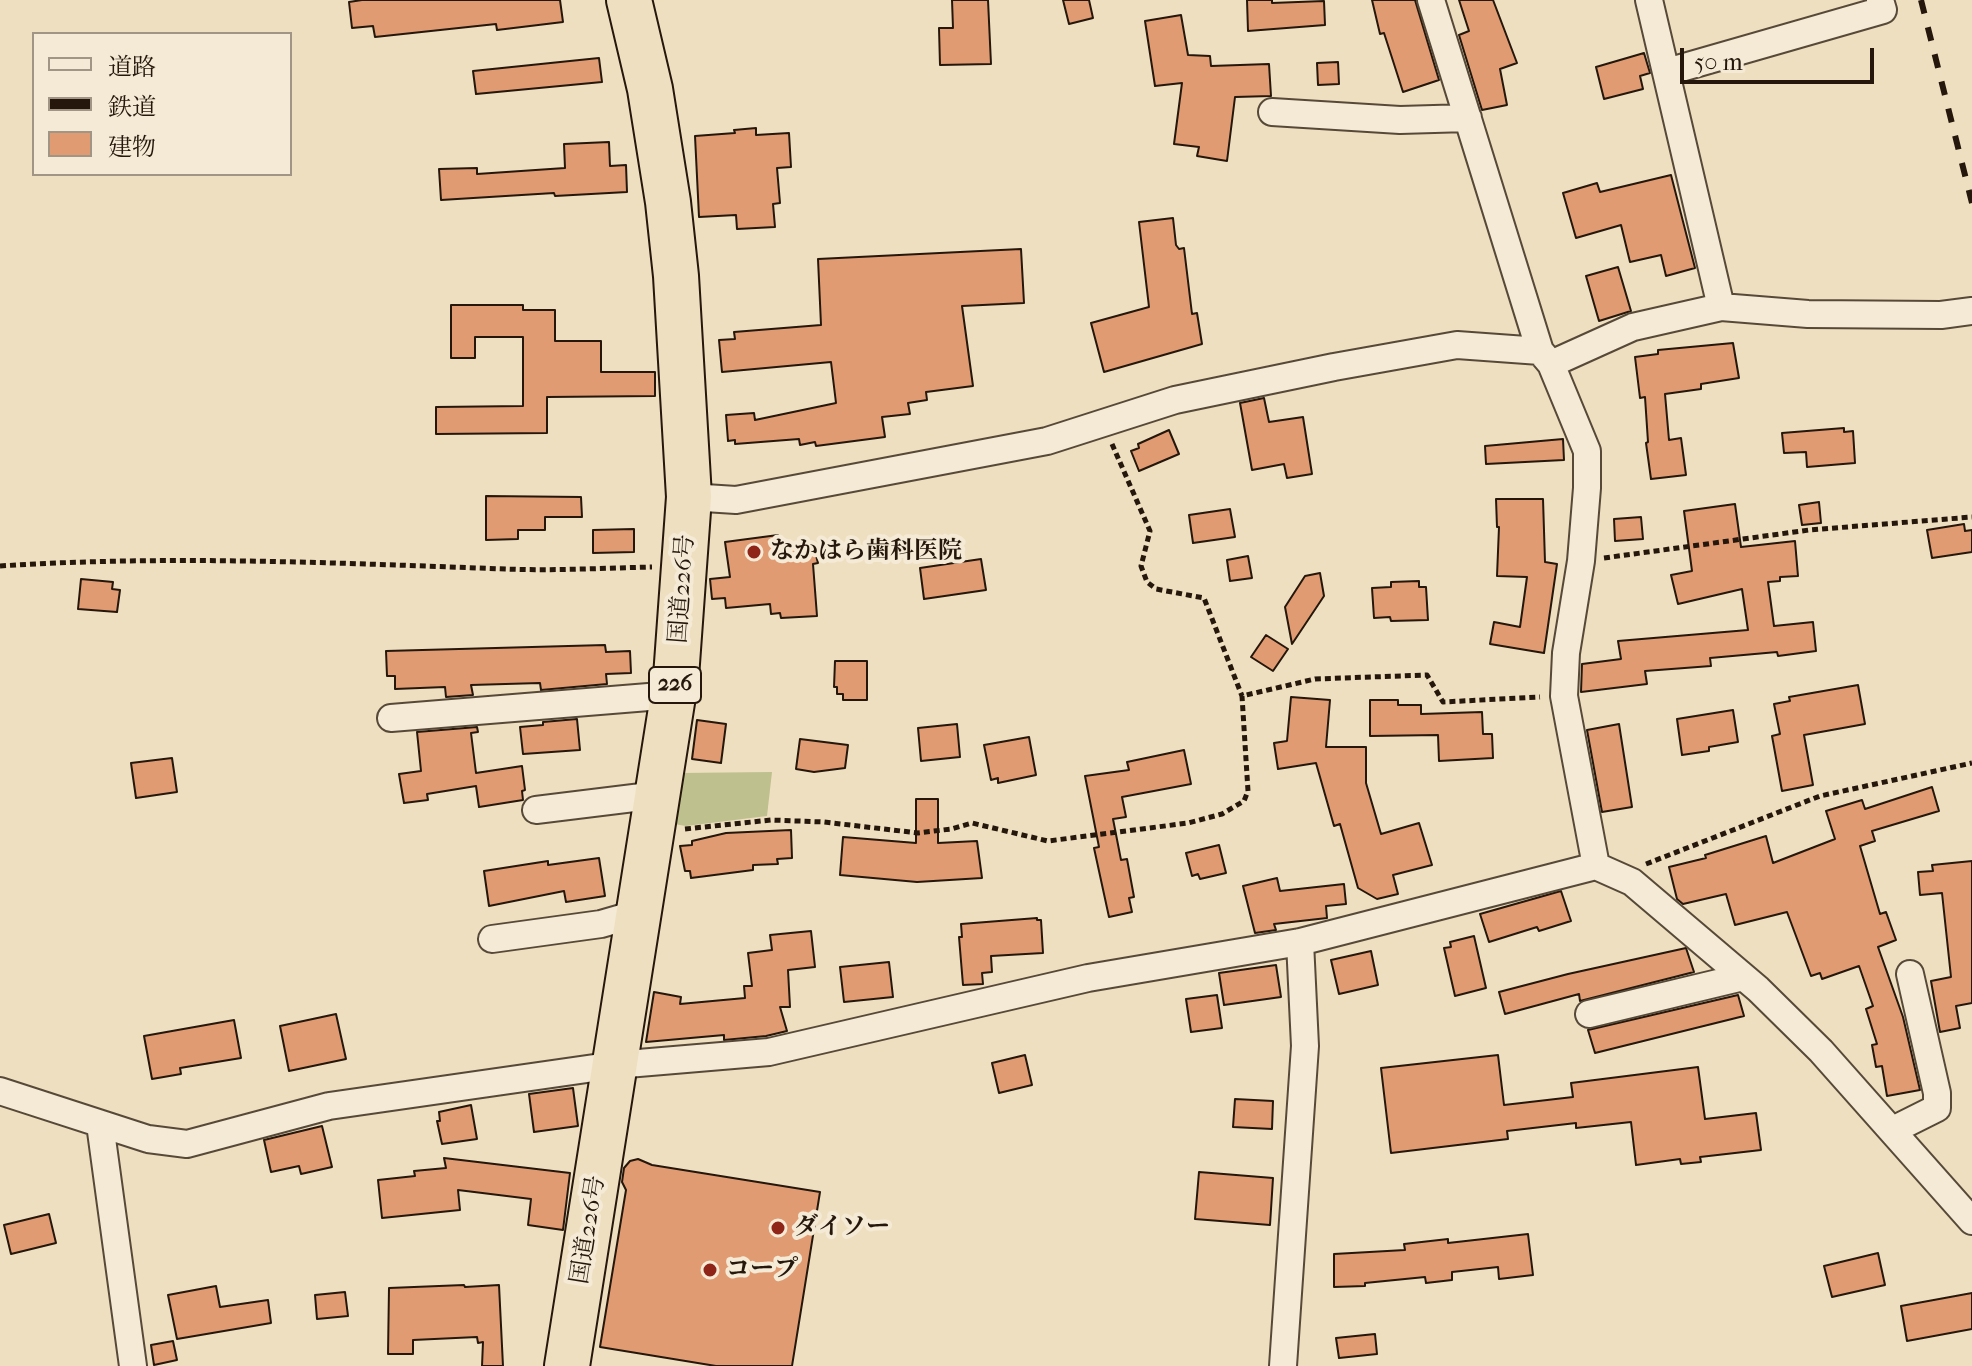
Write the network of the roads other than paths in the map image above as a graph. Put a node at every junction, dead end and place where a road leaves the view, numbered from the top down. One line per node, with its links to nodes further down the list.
1 (629, 0): 11 (highway, 国道226号 / 226)
2 (1431, 0): 7 (street)
3 (1649, 0): 5 (street)
4 (1880, 0): 5 (street)
5 (1667, 72): 8 (street)
6 (1272, 112): 7 (street)
7 (1468, 118): 10 (street)
8 (1721, 307): 9 (street); 10 (street)
9 (1972, 311)
10 (1545, 358): 11 (street); 16 (street)
11 (689, 497): 12 (highway, 国道226号 / 226)
12 (673, 695): 13 (street); 15 (highway, 国道226号 / 226)
13 (391, 718)
14 (536, 810): 15 (street)
15 (655, 814): 17 (highway, 国道226号 / 226)
16 (1596, 866): 19 (street); 21 (street)
17 (639, 913): 18 (street); 23 (highway, 国道226号 / 226)
18 (492, 939)
19 (1300, 942): 23 (street); 30 (street)
20 (1910, 974): 26 (street)
21 (1743, 977): 22 (street); 26 (street)
22 (1589, 1014)
23 (615, 1065): 25 (street); 29 (highway, 国道226号 / 226)
24 (0, 1091): 25 (street)
25 (100, 1124): 28 (street)
26 (1893, 1130): 27 (street)
27 (1972, 1221)
28 (133, 1366)
29 (567, 1366)
30 (1283, 1366)

